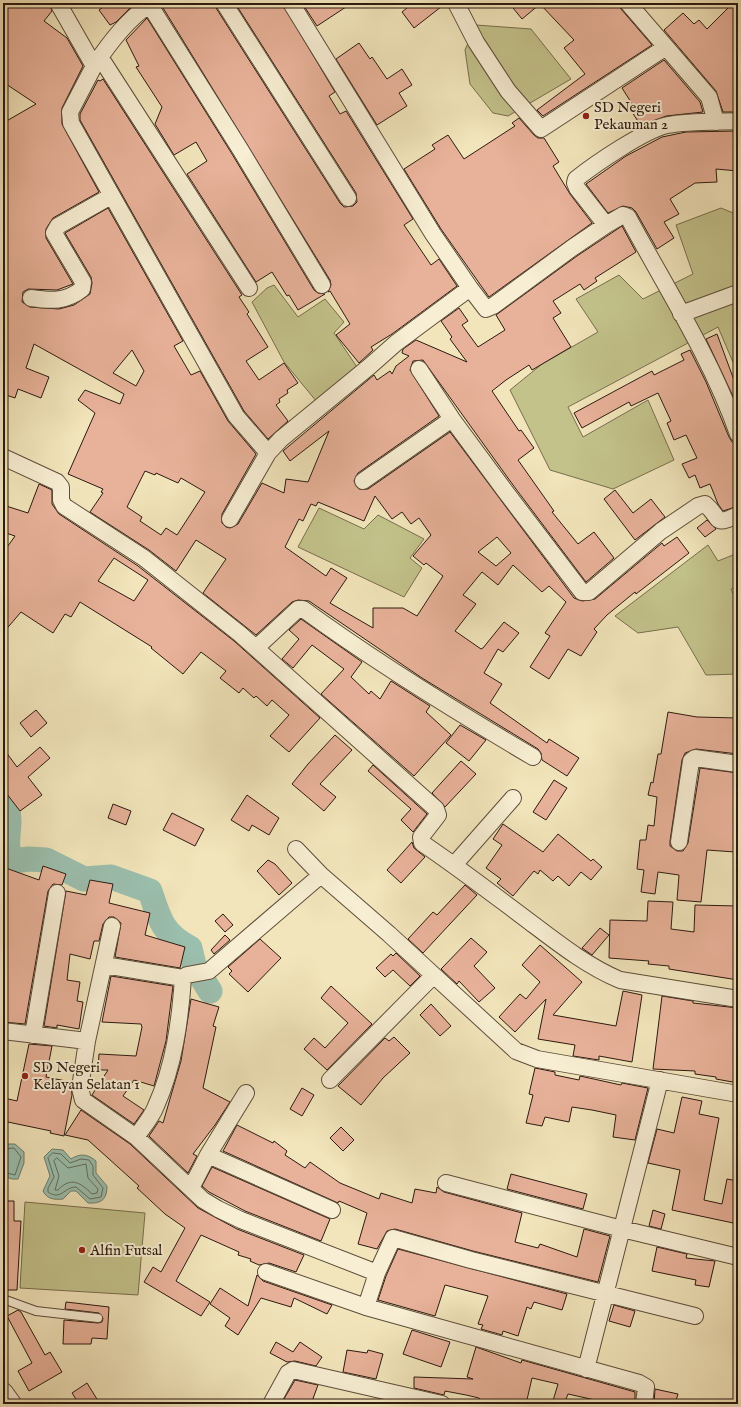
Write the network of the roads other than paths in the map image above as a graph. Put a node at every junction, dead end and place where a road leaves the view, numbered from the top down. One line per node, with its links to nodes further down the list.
1 (58, 3): 8 (street)
2 (224, 3): 12 (street)
3 (291, 3): 16 (street)
4 (456, 3): 7 (street)
5 (628, 3): 7 (street)
6 (150, 4): 8 (street); 14 (street)
7 (666, 47): 10 (street)
8 (97, 62): 11 (street); 15 (street)
9 (738, 121): 10 (street)
10 (716, 122): 13 (street)
11 (111, 196): 18 (street); 23 (street)
12 (348, 198)
13 (606, 224): 16 (street); 19 (street)
14 (322, 285)
15 (248, 288)
16 (470, 288): 23 (street)
17 (738, 293): 19 (street)
18 (31, 298)
19 (681, 314): 22 (street)
20 (419, 369): 21 (street)
21 (452, 420): 25 (street); 26 (street)
22 (738, 434)
23 (268, 452): 27 (street)
24 (3, 457): 28 (street)
25 (363, 481)
26 (738, 515)
27 (230, 519)
28 (256, 648): 29 (street); 34 (street)
29 (533, 757)
30 (738, 764): 32 (street)
31 (513, 798): 34 (street)
32 (679, 842)
33 (296, 849): 35 (street)
34 (454, 865): 41 (street)
35 (321, 876): 39 (street); 40 (street)
36 (57, 893): 43 (street)
37 (112, 926): 38 (street)
38 (104, 965): 39 (street); 44 (street)
39 (185, 976): 49 (street)
40 (433, 976): 45 (street); 46 (street)
41 (738, 999)
42 (3, 1031): 43 (street)
43 (34, 1034): 44 (street)
44 (87, 1041): 49 (street)
45 (330, 1080)
46 (660, 1080): 48 (street); 54 (street)
47 (246, 1093): 50 (street)
48 (738, 1094)
49 (136, 1137): 52 (street)
50 (208, 1155): 52 (street); 53 (street)
51 (446, 1182): 54 (street)
52 (191, 1188): 57 (street)
53 (332, 1210)
54 (622, 1229): 55 (street); 58 (street)
55 (738, 1257)
56 (266, 1272): 60 (street)
57 (378, 1273): 58 (street); 60 (street)
58 (606, 1294): 61 (street); 63 (street)
59 (3, 1299): 62 (lane)
60 (366, 1307): 63 (street)
61 (695, 1316)
62 (98, 1318)
63 (586, 1369): 68 (street)
64 (3, 1393): 65 (street)
65 (11, 1404)
66 (271, 1404): 67 (street)
67 (442, 1404)
68 (644, 1404)

